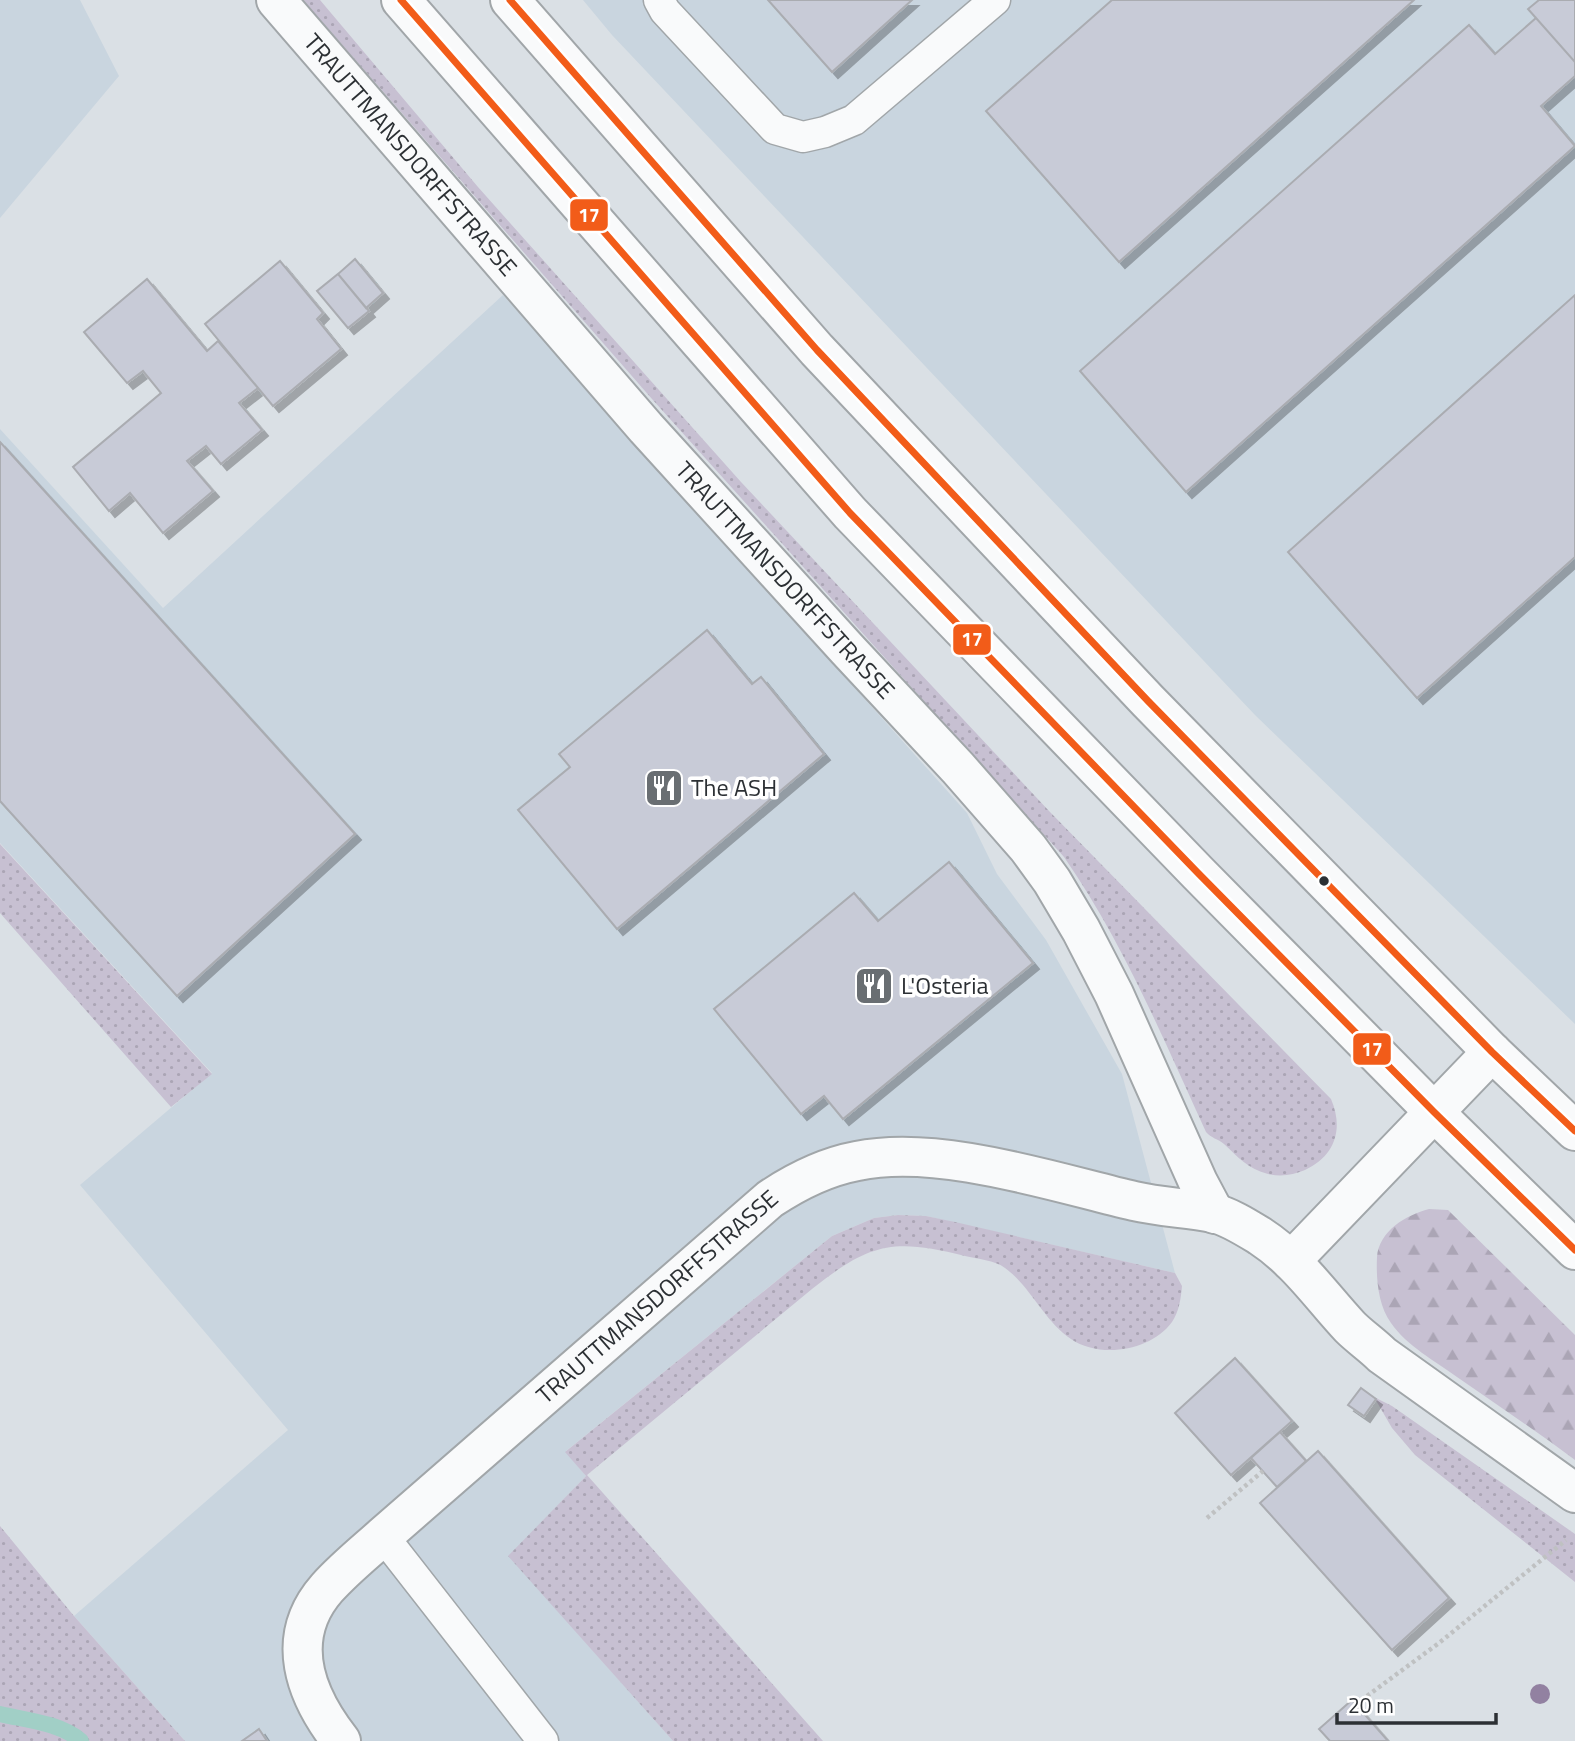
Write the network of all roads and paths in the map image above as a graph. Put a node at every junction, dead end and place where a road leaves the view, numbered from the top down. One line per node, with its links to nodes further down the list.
1 (276, 0): 9 (street, TRAUTTMANSDORFFSTRASSE)
2 (401, 0): 7 (street)
3 (510, 0): 6 (street)
4 (659, 0): 5 (lane)
5 (995, 0)
6 (1492, 1052): 7 (street); 8 (street)
7 (1434, 1112): 10 (street); 11 (street)
8 (1575, 1131)
9 (1215, 1214): 11 (street, TRAUTTMANSDORFFSTRASSE); 16 (street, TRAUTTMANSDORFFSTRASSE)
10 (1575, 1250)
11 (1291, 1261): 13 (street, TRAUTTMANSDORFFSTRASSE)
12 (1263, 1471): 14 (path)
13 (1575, 1493)
14 (1208, 1518)
15 (1574, 1534): 17 (path)
16 (383, 1536): 18 (street, TRAUTTMANSDORFFSTRASSE); 19 (lane)
17 (1367, 1696)
18 (341, 1741)
19 (543, 1741)

